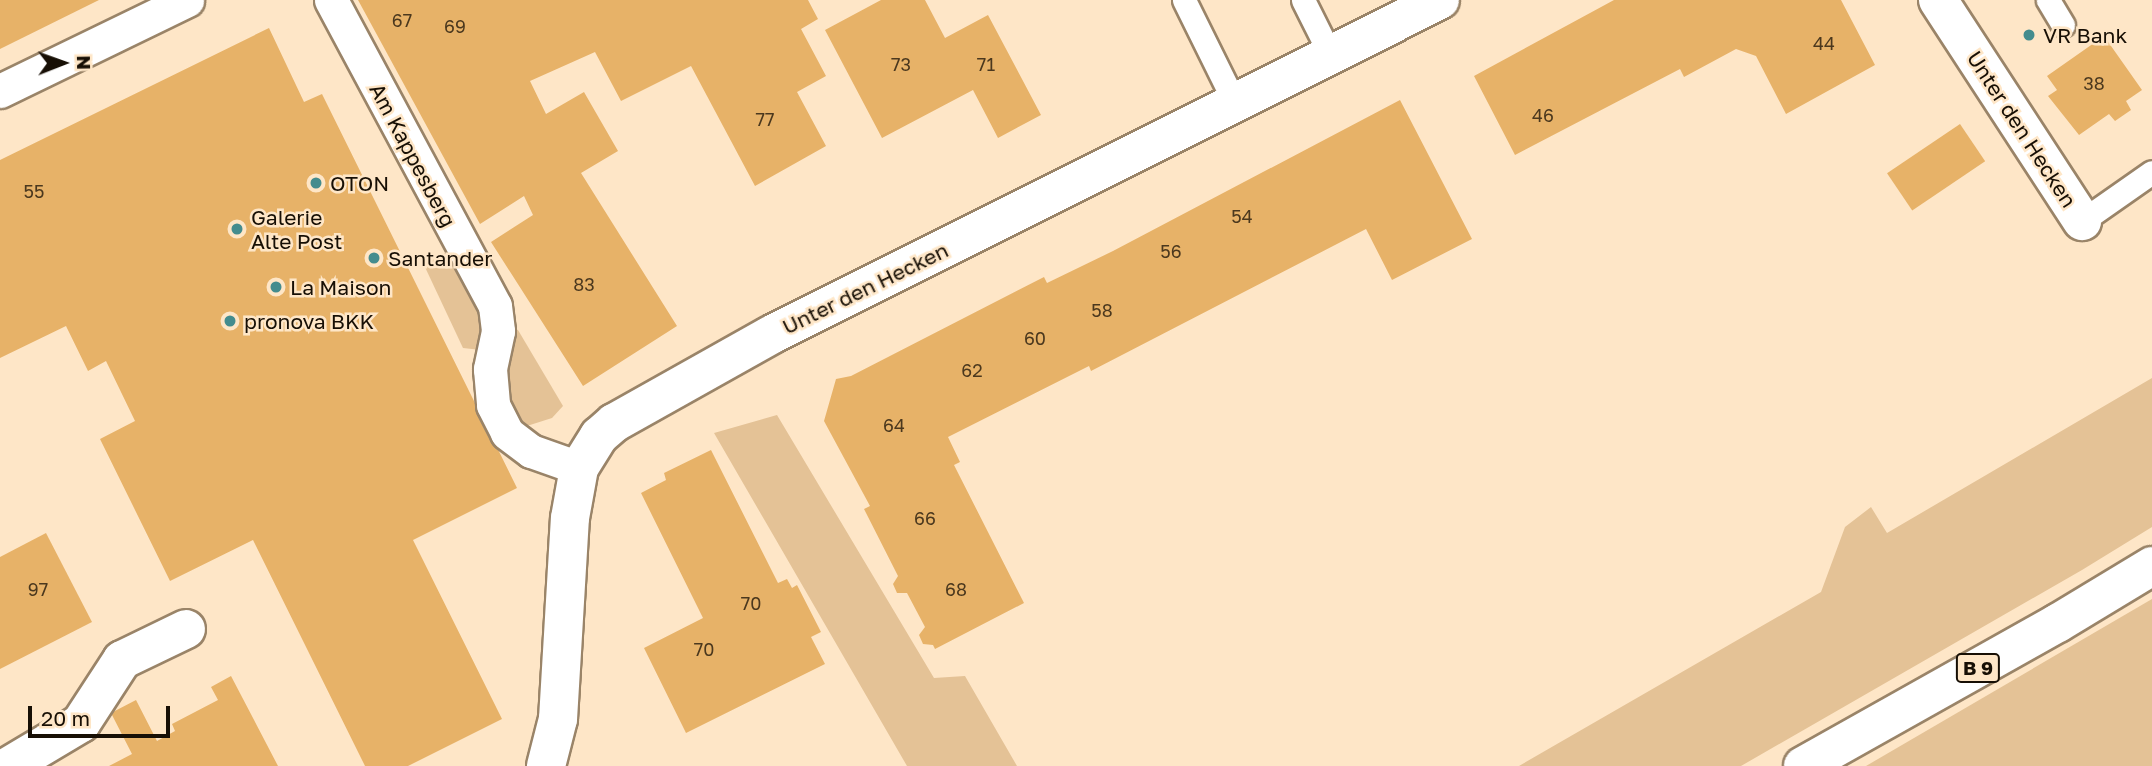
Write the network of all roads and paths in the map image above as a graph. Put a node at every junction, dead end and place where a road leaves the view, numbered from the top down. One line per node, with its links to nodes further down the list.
1 (187, 0): 10 (street)
2 (331, 0): 14 (street, Am Kappesberg)
3 (1184, 0): 11 (lane)
4 (1303, 0): 9 (lane)
5 (1440, 0): 9 (street, Unter den Hecken)
6 (1938, 0): 13 (street, Unter den Hecken)
7 (2048, 0): 8 (lane)
8 (2063, 24)
9 (1331, 56): 11 (street, Unter den Hecken)
10 (0, 91)
11 (1236, 105): 14 (street, Unter den Hecken)
12 (2152, 172): 13 (lane, Unter den Hecken)
13 (2082, 221)
14 (579, 468): 18 (street, Unter den Hecken)
15 (2152, 566): 19 (street, B 9)
16 (186, 629): 17 (street)
17 (9, 766)
18 (546, 766)
19 (1803, 766)

